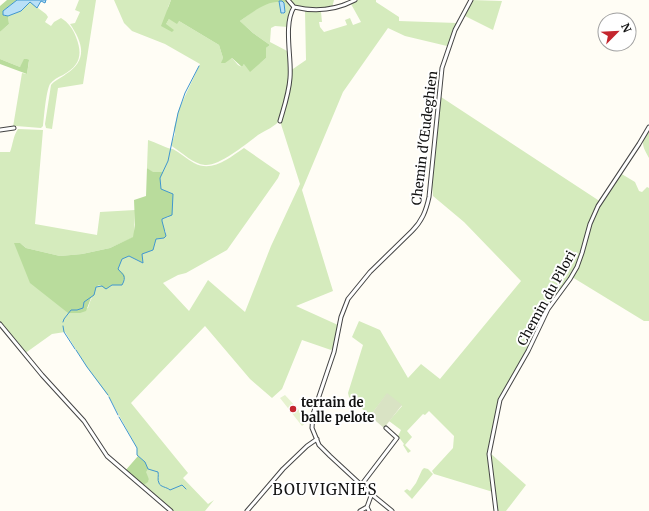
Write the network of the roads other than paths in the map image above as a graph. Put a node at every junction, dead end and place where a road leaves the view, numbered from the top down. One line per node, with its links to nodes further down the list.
1 (288, 0): 4 (street)
2 (355, 0): 4 (street)
3 (471, 0): 11 (street, Chemin d'Œudeghien)
4 (294, 7): 5 (street)
5 (280, 121)
6 (649, 127): 20 (street, Chemin du Pilori)
7 (14, 128): 8 (street)
8 (0, 130)
9 (0, 324): 15 (street)
10 (386, 428): 12 (street)
11 (317, 440): 12 (street); 16 (street)
12 (362, 484): 13 (street)
13 (370, 493): 14 (street); 19 (street)
14 (367, 507): 17 (street); 18 (street)
15 (171, 511)
16 (247, 511)
17 (360, 511)
18 (369, 511)
19 (392, 511)
20 (496, 511)

